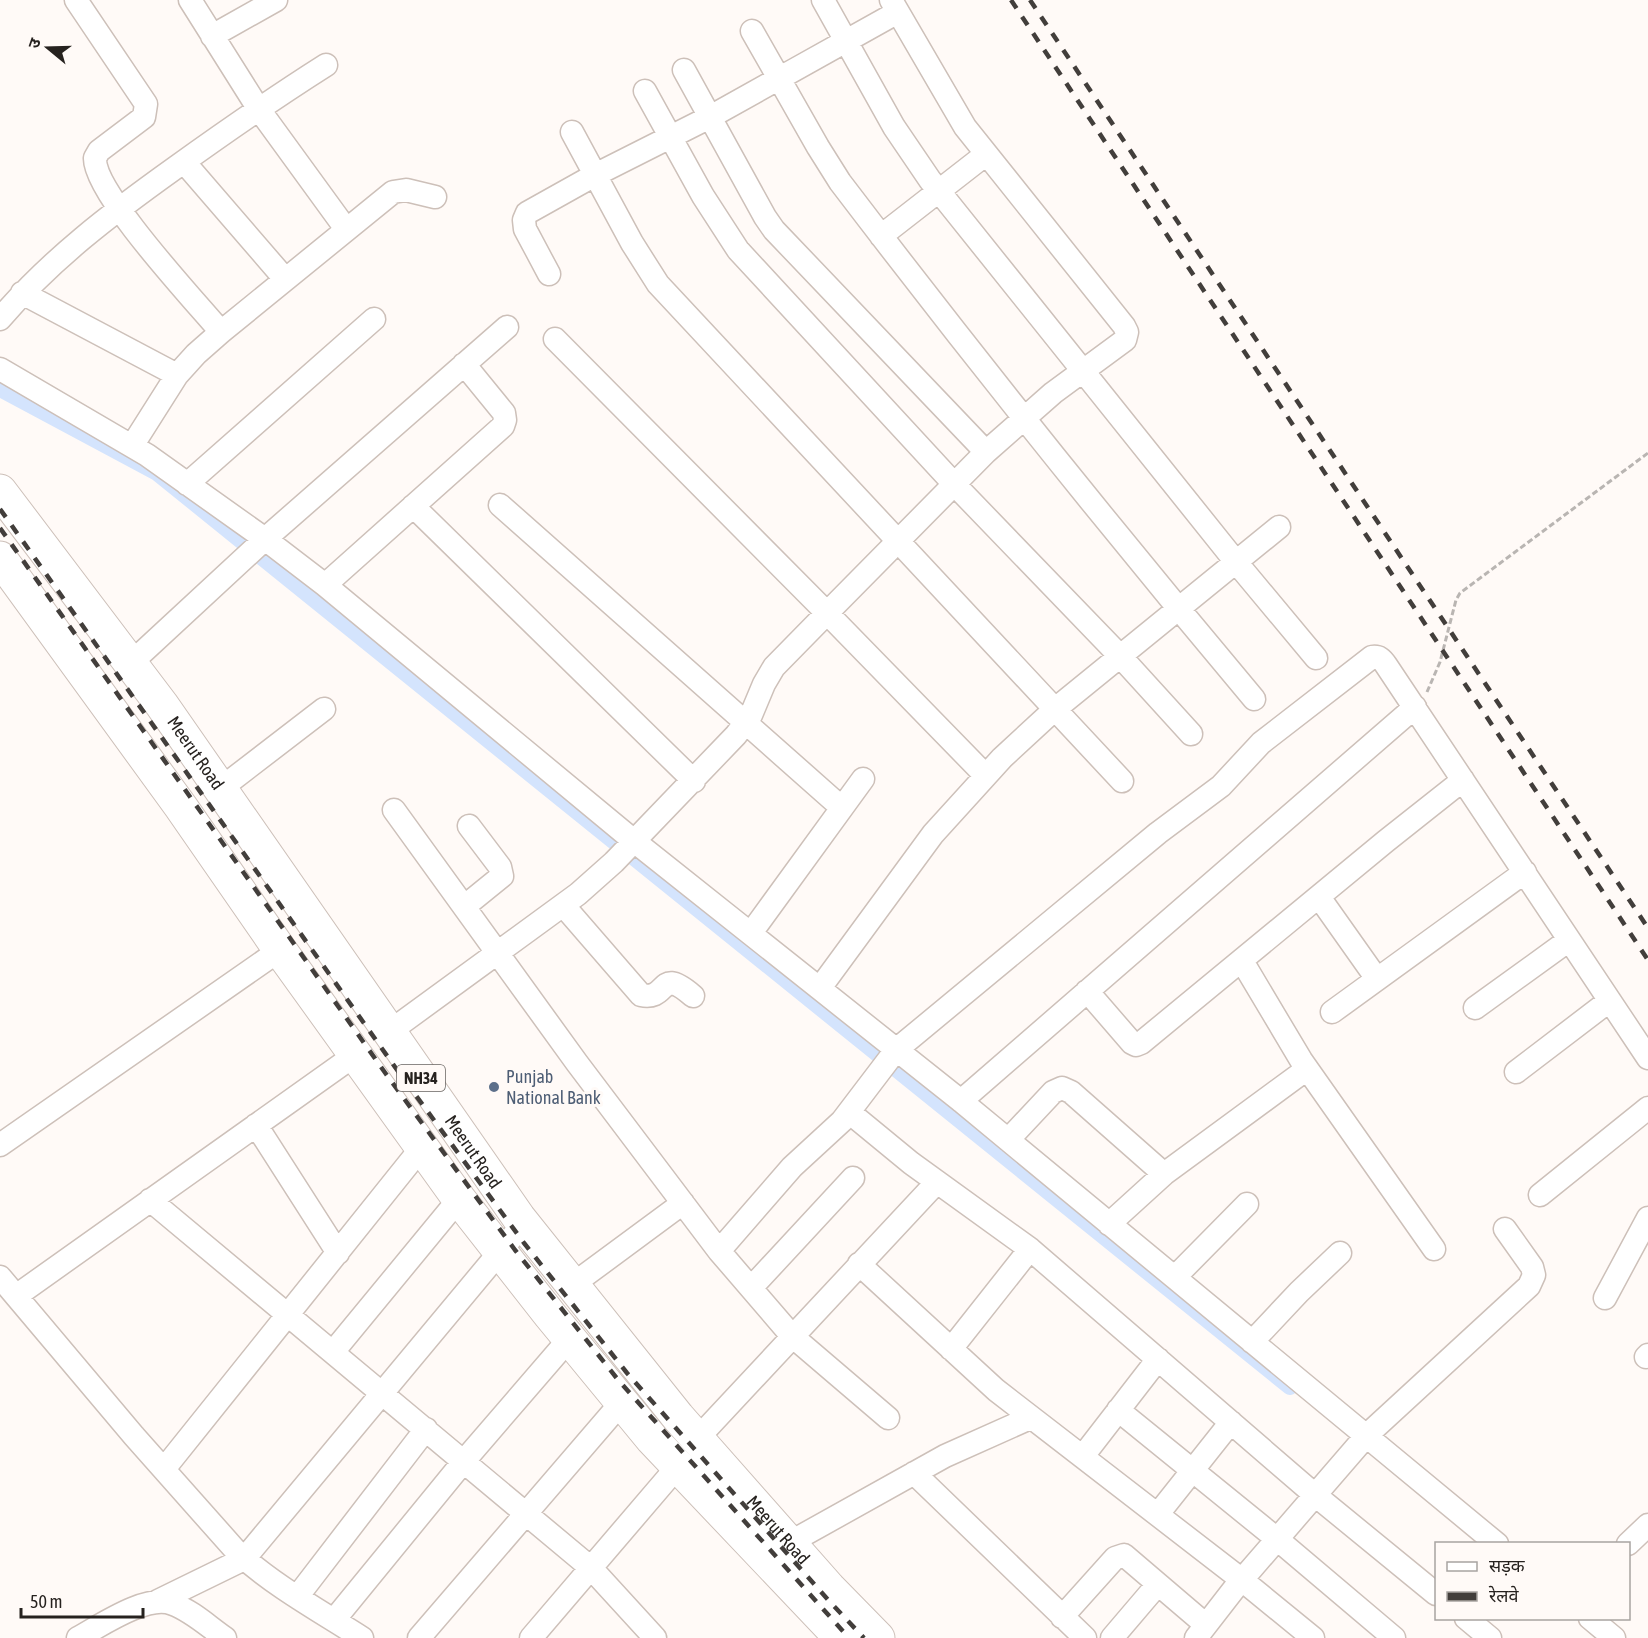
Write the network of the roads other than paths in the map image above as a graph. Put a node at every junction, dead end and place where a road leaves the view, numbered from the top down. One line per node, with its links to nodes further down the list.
1 (76, 0): 22 (street)
2 (190, 0): 7 (street)
3 (276, 0): 7 (street)
4 (823, 0): 8 (street)
5 (894, 6): 8 (street); 17 (street)
6 (752, 31): 11 (street)
7 (212, 36): 13 (street)
8 (846, 41): 11 (street); 20 (street)
9 (326, 65): 13 (street)
10 (684, 70): 14 (street)
11 (779, 79): 14 (street); 24 (street)
12 (645, 91): 16 (street)
13 (258, 108): 18 (street); 23 (street)
14 (710, 117): 16 (street); 39 (street)
15 (572, 132): 19 (street)
16 (670, 136): 19 (street); 41 (street)
17 (985, 155): 20 (street); 35 (street)
18 (183, 162): 22 (street); 26 (street)
19 (595, 175): 25 (street); 47 (street)
20 (939, 192): 24 (street); 35 (street)
21 (435, 197): 23 (street)
22 (118, 209): 27 (street); 31 (street)
23 (346, 229): 26 (street)
24 (881, 236): 37 (street)
25 (549, 274)
26 (285, 279): 31 (street)
27 (22, 293): 28 (street); 36 (street)
28 (0, 319)
29 (374, 319): 40 (street)
30 (507, 327): 33 (street)
31 (221, 332): 36 (street)
32 (555, 339): 52 (street)
33 (464, 364): 44 (street); 46 (street)
34 (0, 369): 38 (street)
35 (1082, 372): 37 (street); 49 (street)
36 (177, 375): 38 (street)
37 (1024, 418): 39 (street); 51 (street)
38 (132, 446): 40 (street)
39 (986, 452): 41 (street)
40 (187, 484): 46 (street)
41 (955, 485): 47 (street); 53 (street)
42 (0, 491): 55 (highway, Meerut Road / NH34)
43 (500, 505): 60 (street)
44 (413, 506): 50 (street); 64 (street)
45 (1279, 527): 49 (street)
46 (262, 542): 50 (street); 55 (street)
47 (899, 542): 52 (street); 59 (street)
48 (0, 558): 78 (highway, Meerut Road / NH34)
49 (1236, 562): 51 (street); 54 (street)
50 (325, 585): 71 (street)
51 (1178, 609): 53 (street); 56 (street)
52 (828, 613): 60 (street); 62 (street)
53 (1120, 656): 59 (street); 61 (street)
54 (1316, 658)
55 (131, 663): 67 (highway, Meerut Road / NH34)
56 (1254, 699)
57 (1415, 707): 65 (street); 83 (street); 90 (street)
58 (324, 709): 67 (street)
59 (1054, 710): 62 (street); 66 (street)
60 (746, 723): 64 (street); 68 (street)
61 (1191, 734)
62 (985, 775): 82 (street)
63 (863, 779): 68 (street)
64 (694, 780): 71 (street)
65 (1463, 780): 72 (street); 73 (street)
66 (1122, 781)
67 (220, 789): 88 (highway, Meerut Road / NH34)
68 (842, 808): 76 (street)
69 (394, 810): 75 (street)
70 (469, 826): 75 (street)
71 (626, 850): 74 (street); 76 (street)
72 (1524, 872): 77 (street); 81 (street)
73 (1319, 897): 80 (street); 81 (street)
74 (563, 905): 79 (street); 84 (street)
75 (465, 906): 79 (street)
76 (751, 933): 82 (street)
77 (1569, 940): 85 (street); 86 (street)
78 (280, 950): 89 (highway, Meerut Road / NH34); 99 (street)
79 (500, 953): 88 (street); 107 (street)
80 (1242, 961): 83 (street); 92 (street)
81 (1377, 979): 87 (street)
82 (820, 988): 90 (street)
83 (1087, 991): 94 (street)
84 (693, 996)
85 (1609, 1001): 91 (street); 93 (street)
86 (1475, 1008)
87 (1332, 1012)
88 (389, 1032): 110 (highway, Meerut Road / NH34)
89 (355, 1054): 97 (street); 100 (highway, Meerut Road / NH34)
90 (889, 1058): 94 (street); 96 (street)
91 (1648, 1058)
92 (1307, 1069): 101 (street); 114 (street)
93 (1516, 1072)
94 (961, 1101): 98 (street)
95 (1648, 1108): 104 (street)
96 (849, 1112): 103 (street); 116 (street)
97 (256, 1125): 106 (street); 117 (street)
98 (1008, 1140): 101 (street); 111 (street)
99 (0, 1146)
100 (422, 1147): 105 (highway, Meerut Road / NH34); 117 (street)
101 (1164, 1174): 111 (street)
102 (853, 1178): 123 (street)
103 (937, 1182): 113 (street); 119 (street)
104 (1540, 1195)
105 (459, 1199): 115 (highway, Meerut Road / NH34); 131 (street)
106 (150, 1200): 124 (street); 126 (street)
107 (683, 1203): 116 (street); 122 (street)
108 (1247, 1204): 121 (street)
109 (1648, 1218): 125 (street)
110 (523, 1224): 115 (street); 122 (highway, Meerut Road / NH34)
111 (1109, 1224): 121 (street)
112 (1505, 1228): 141 (street)
113 (1030, 1249): 130 (street); 132 (street)
114 (1434, 1249)
115 (500, 1251): 128 (highway, Meerut Road / NH34); 133 (street)
116 (719, 1251): 123 (street)
117 (338, 1253): 126 (street)
118 (1340, 1253): 129 (street)
119 (859, 1264): 127 (street); 130 (street)
120 (0, 1277): 124 (street)
121 (1175, 1277): 129 (street)
122 (572, 1285): 140 (highway, Meerut Road / NH34)
123 (751, 1288): 127 (street)
124 (16, 1296): 145 (street)
125 (1605, 1298)
126 (288, 1314): 131 (street); 145 (street)
127 (792, 1336): 136 (street); 140 (street)
128 (570, 1338): 134 (highway, Meerut Road / NH34); 143 (street)
129 (1252, 1342): 141 (street)
130 (951, 1349): 137 (street)
131 (333, 1352): 133 (street)
132 (1158, 1359): 135 (street); 138 (street)
133 (383, 1393): 139 (street); 156 (street)
134 (621, 1403): 144 (highway, Meerut Road / NH34); 149 (street)
135 (1118, 1410): 142 (street); 146 (street)
136 (888, 1418)
137 (1030, 1418): 142 (street); 147 (street)
138 (1231, 1422): 146 (street); 148 (street)
139 (426, 1429): 143 (street); 161 (street)
140 (697, 1438): 154 (highway, Meerut Road / NH34)
141 (1364, 1439): 148 (street); 153 (street)
142 (1083, 1456): 150 (street)
143 (464, 1461): 149 (street); 164 (street)
144 (678, 1466): 157 (street); 174 (highway, Meerut Road / NH34)
145 (164, 1469): 156 (street)
146 (1193, 1470): 150 (street); 152 (street)
147 (914, 1473): 154 (street); 163 (street)
148 (1315, 1495): 152 (street); 160 (street)
149 (526, 1513): 157 (street); 171 (street)
150 (1158, 1514): 158 (street)
151 (1648, 1526): 155 (street)
152 (1277, 1539): 158 (street); 179 (street)
153 (1494, 1542)
154 (789, 1543): 175 (highway, Meerut Road / NH34)
155 (1630, 1543)
156 (244, 1559): 161 (street); 162 (street)
157 (591, 1568): 172 (street); 173 (street)
158 (1242, 1580): 167 (street); 178 (street)
159 (1158, 1584): 163 (street); 167 (street); 177 (street)
160 (1435, 1592)
161 (297, 1597): 164 (street)
162 (158, 1601): 168 (street); 169 (street)
163 (1062, 1617): 176 (street)
164 (333, 1620): 170 (street)
165 (1468, 1620): 180 (street)
166 (1592, 1620): 181 (street)
167 (1201, 1632)
168 (78, 1638)
169 (225, 1638)
170 (362, 1638)
171 (419, 1638)
172 (531, 1638)
173 (656, 1638)
174 (842, 1638)
175 (878, 1638)
176 (1085, 1638)
177 (1112, 1638)
178 (1313, 1638)
179 (1394, 1638)
180 (1490, 1638)
181 (1614, 1638)

